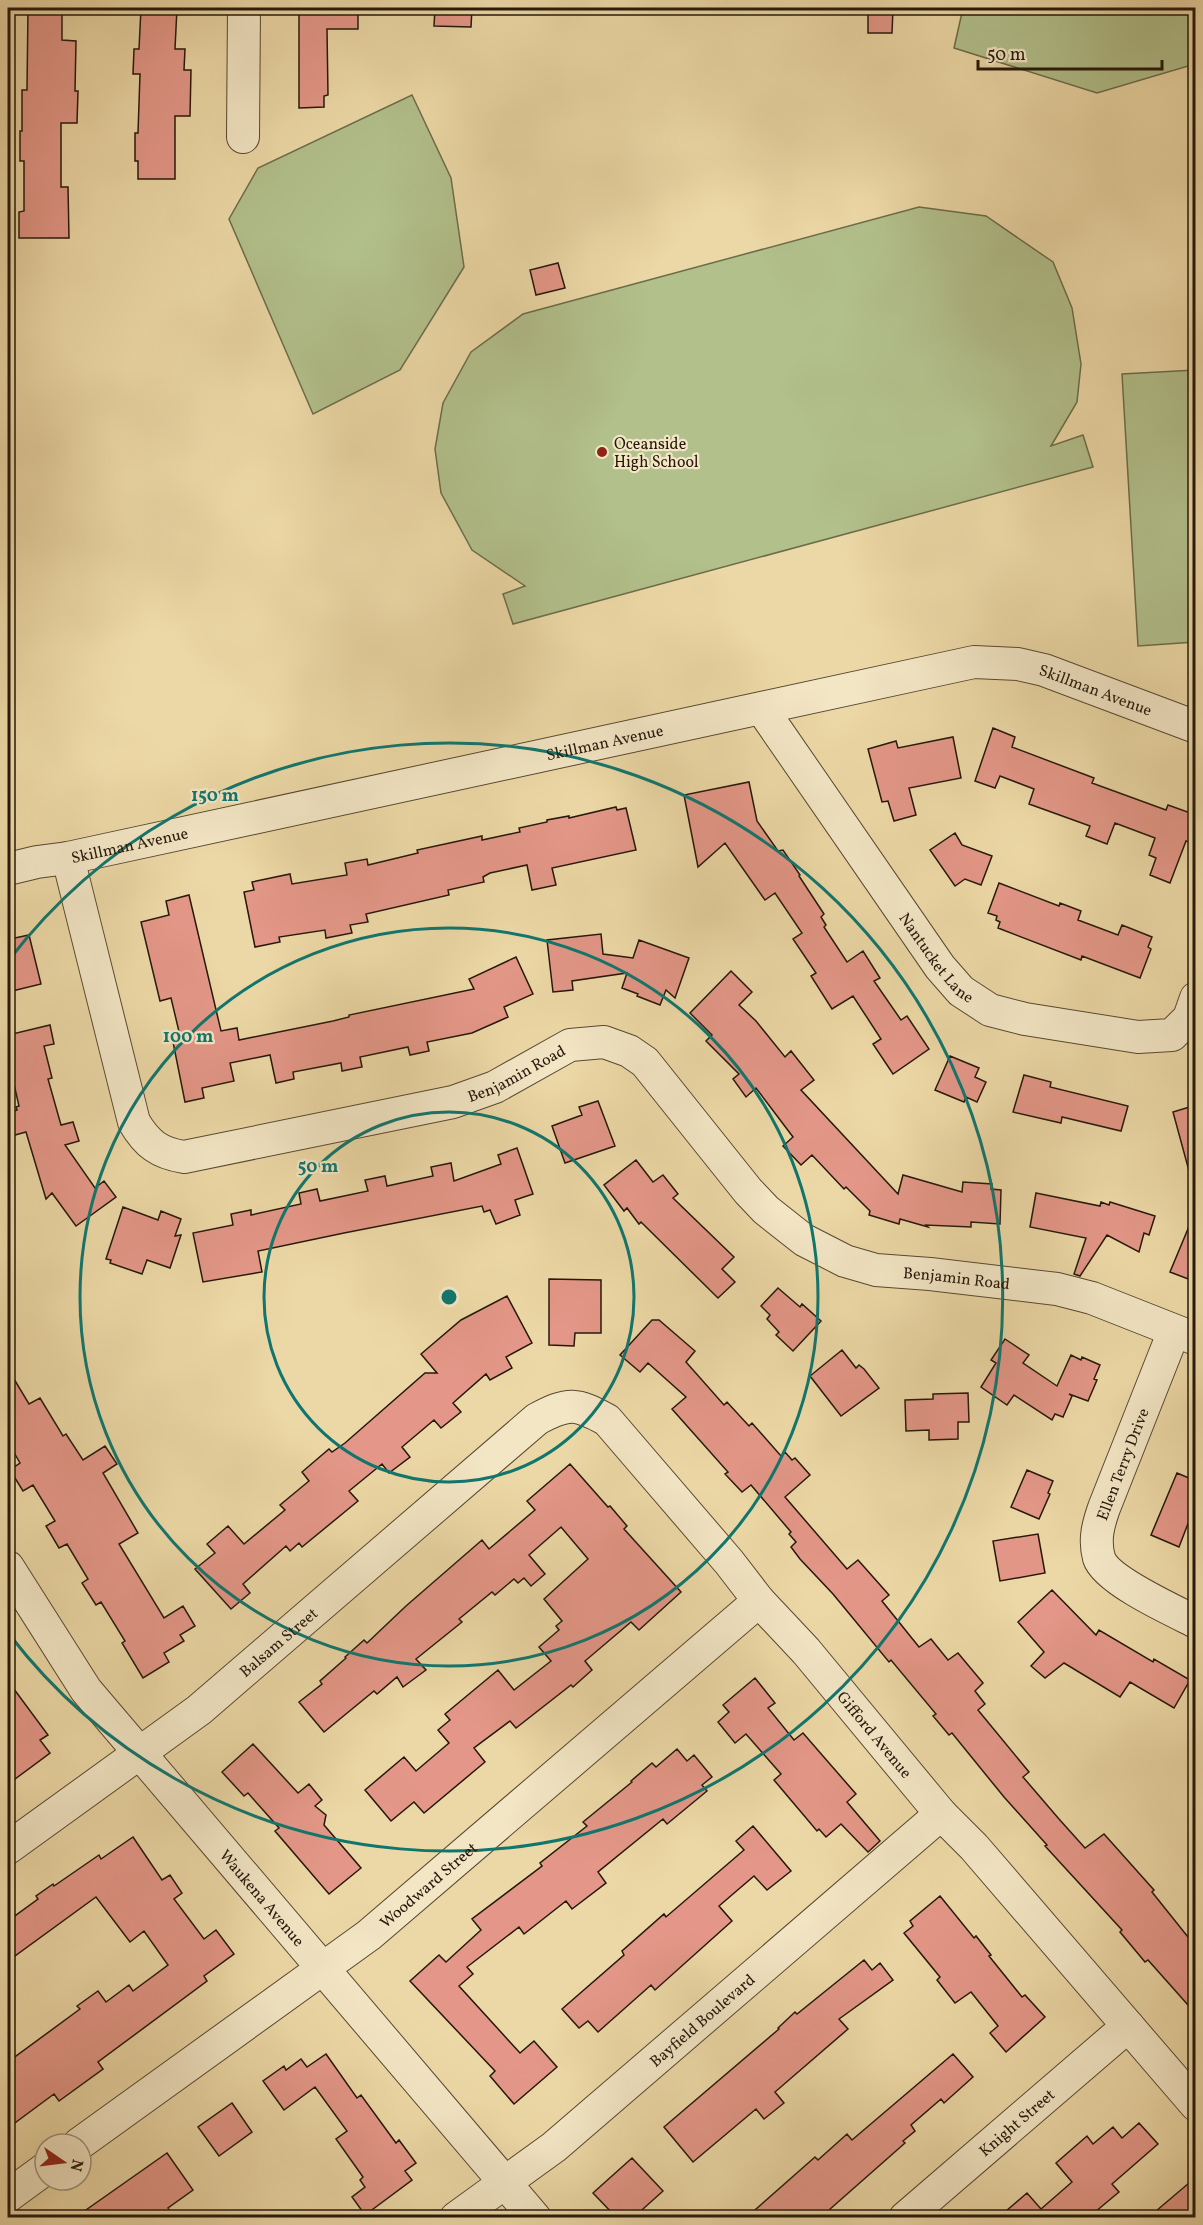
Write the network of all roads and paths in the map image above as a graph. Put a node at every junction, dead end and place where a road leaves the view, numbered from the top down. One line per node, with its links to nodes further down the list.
1 (244, 8): 2 (street)
2 (243, 137)
3 (762, 709): 4 (street, Skillman Avenue); 5 (street, Skillman Avenue); 7 (street, Nantucket Lane)
4 (1196, 727)
5 (68, 858): 6 (street, Skillman Avenue); 8 (street, Benjamin Road)
6 (8, 869)
7 (1196, 998)
8 (1185, 1335): 12 (street, Ellen Terry Drive)
9 (537, 1419): 11 (street, Gifford Avenue); 13 (street, Balsam Street)
10 (8, 1567): 13 (street, Waukena Avenue)
11 (759, 1601): 14 (street, Gifford Avenue); 16 (street, Woodward Street)
12 (1196, 1622)
13 (139, 1753): 15 (street, Balsam Street); 16 (street, Waukena Avenue)
14 (941, 1814): 17 (street, Gifford Avenue); 21 (street, Bayfield Boulevard)
15 (8, 1848)
16 (322, 1968): 19 (street, Woodward Street); 21 (street, Waukena Avenue)
17 (1128, 2026): 18 (street, Gifford Avenue); 25 (street, Knight Street)
18 (1196, 2105)
19 (93, 2135)
20 (33, 2178): 22 (street)
21 (504, 2182): 23 (street, Bayfield Boulevard); 24 (street, Waukena Avenue)
22 (8, 2196)
23 (456, 2217)
24 (535, 2217)
25 (905, 2217)

